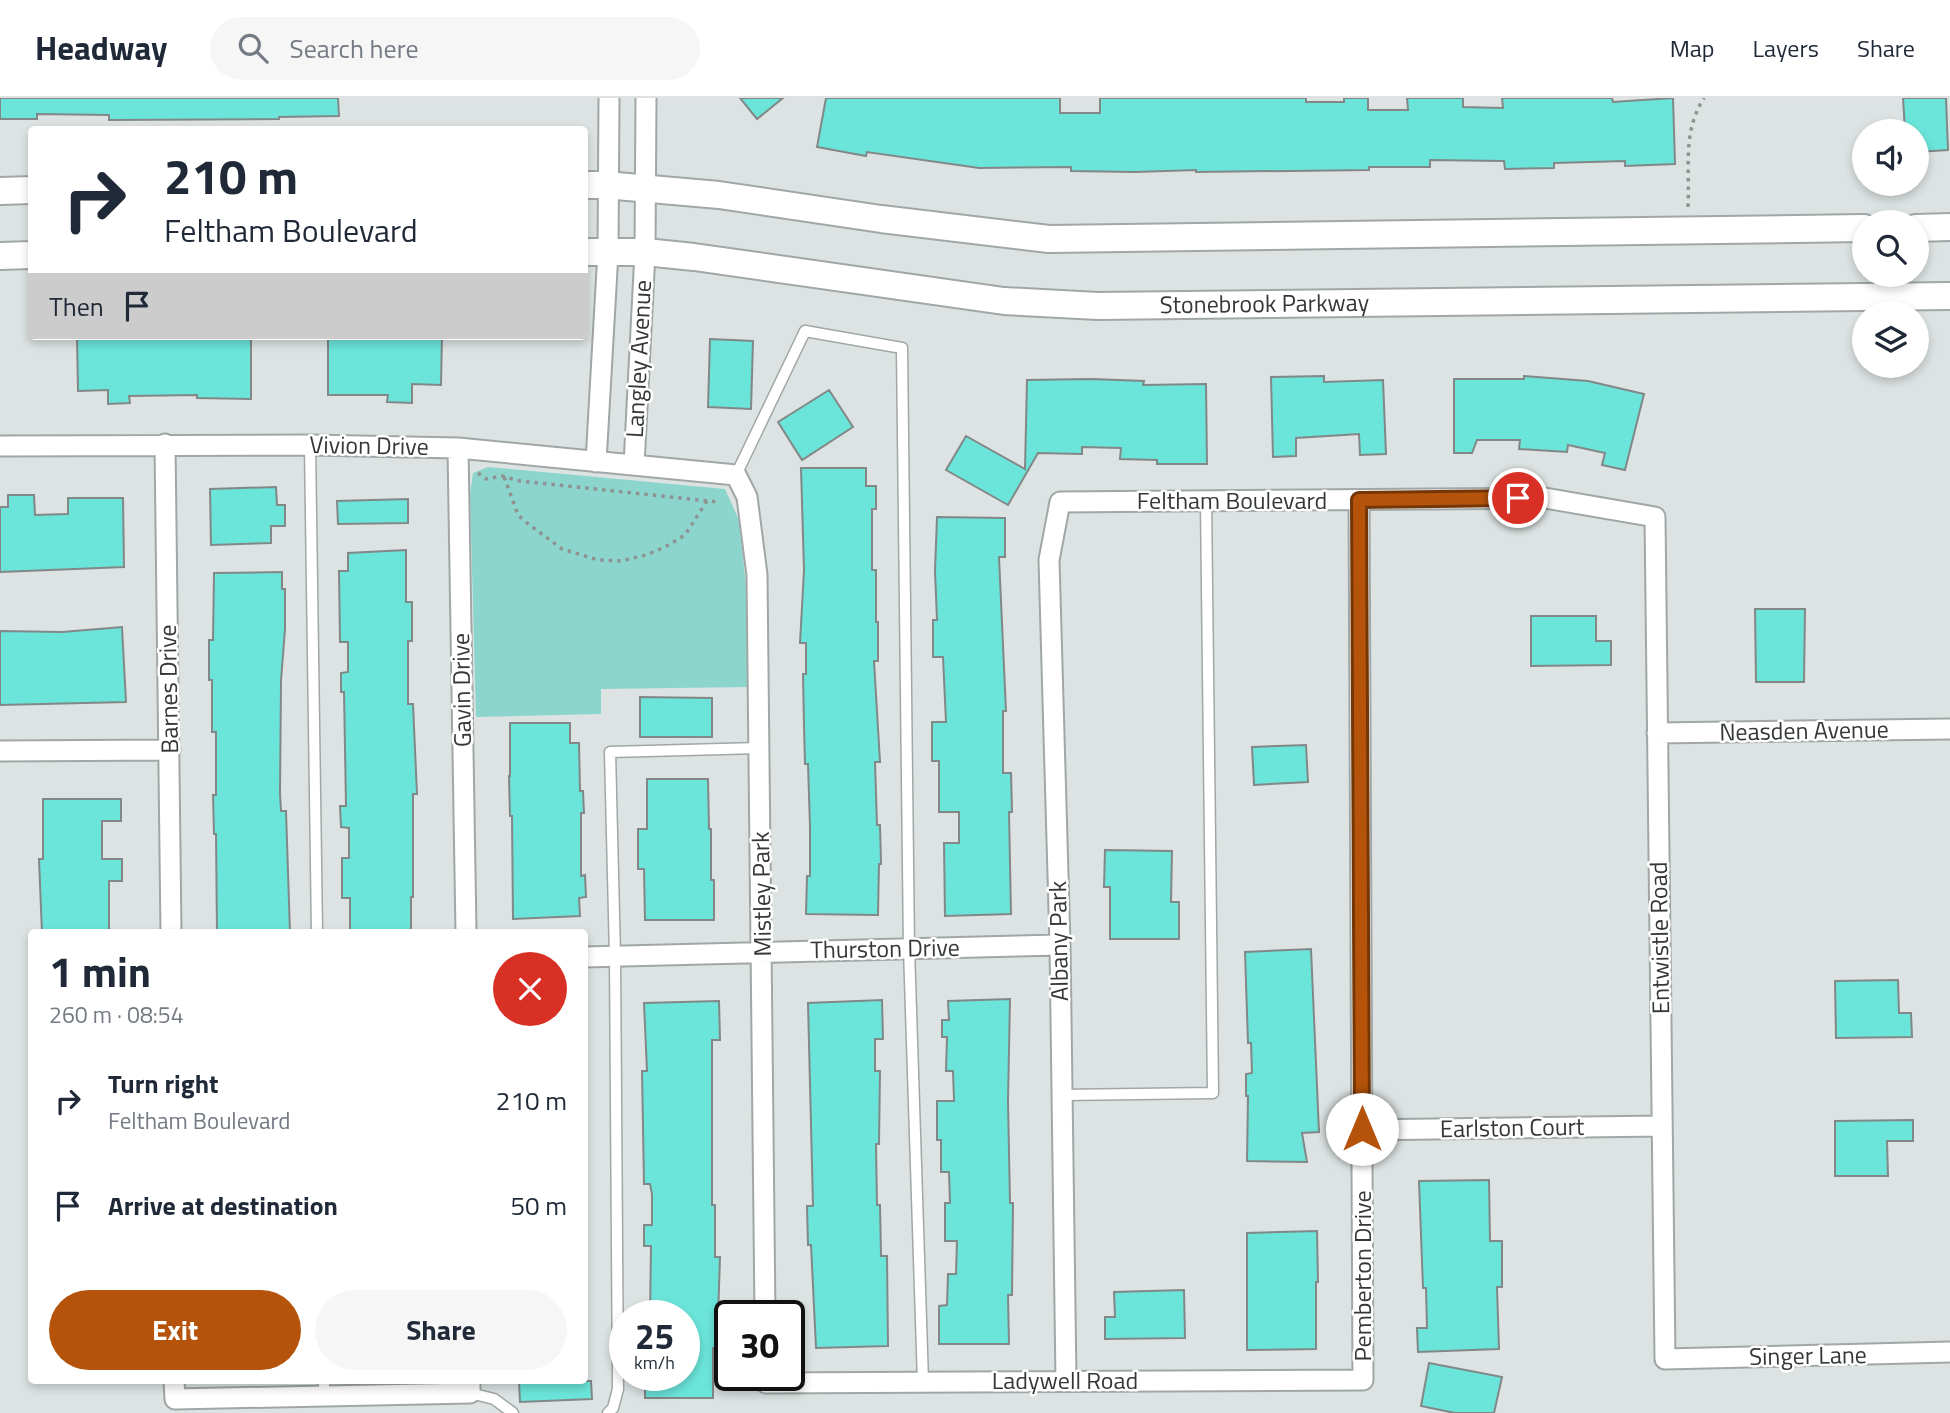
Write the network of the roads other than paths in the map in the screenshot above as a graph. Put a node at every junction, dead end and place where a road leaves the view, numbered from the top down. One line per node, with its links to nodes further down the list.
1 (609, 98): 3 (street, Langley Avenue)
2 (646, 98): 4 (street, Langley Avenue)
3 (597, 185): 4 (main road); 10 (street, Langley Avenue)
4 (646, 188): 8 (main road); 11 (street, Langley Avenue)
5 (28, 190): 6 (main road)
6 (0, 191)
7 (1950, 227): 9 (main road)
8 (1852, 228)
9 (1929, 228)
10 (596, 252): 11 (main road, Stonebrook Parkway); 19 (street, Langley Avenue)
11 (645, 252): 14 (main road, Stonebrook Parkway); 20 (street, Langley Avenue)
12 (28, 255): 13 (main road)
13 (0, 256)
14 (1950, 296)
15 (165, 444): 16 (street, Vivion Drive); 17 (street, Vivion Drive); 29 (street, Barnes Drive)
16 (310, 445): 18 (street, Vivion Drive); 32 (lane)
17 (0, 446)
18 (458, 448): 19 (street, Vivion Drive); 33 (street, Gavin Drive)
19 (596, 462): 20 (street, Vivion Drive)
20 (634, 465): 21 (street, Vivion Drive)
21 (736, 475): 28 (street, Mistley Park); 35 (lane)
22 (1359, 500): 23 (street, Feltham Boulevard); 25 (street, Feltham Boulevard); 41 (street, Pemberton Drive)
23 (1206, 501): 24 (street, Feltham Boulevard); 39 (lane)
24 (1060, 502): 34 (street, Albany Park)
25 (1655, 517): 27 (street, Entwistle Road)
26 (1950, 729): 27 (street, Neasden Avenue)
27 (1657, 733): 40 (street, Entwistle Road)
28 (760, 748): 36 (street, Mistley Park); 37 (lane)
29 (170, 750): 30 (street); 31 (street, Barnes Drive)
30 (0, 751)
31 (171, 929)
32 (317, 929)
33 (466, 929)
34 (1060, 945): 35 (street, Thurston Drive); 39 (street, Albany Park)
35 (909, 949): 36 (street, Thurston Drive); 48 (lane)
36 (763, 952): 37 (street, Thurston Drive); 42 (street, Mistley Park)
37 (615, 956): 38 (street, Thurston Drive); 53 (lane)
38 (588, 957)
39 (1062, 1094): 47 (street, Albany Park)
40 (1662, 1126): 41 (street, Earlston Court); 44 (street, Entwistle Road)
41 (1362, 1129): 46 (street, Pemberton Drive)
42 (765, 1300)
43 (1950, 1353): 44 (street, Singer Lane)
44 (1665, 1359)
45 (805, 1380): 48 (street, Ladywell Road)
46 (1363, 1380): 47 (street, Ladywell Road)
47 (1066, 1381): 48 (street, Ladywell Road)
48 (923, 1382)
49 (470, 1387): 50 (street); 52 (lane)
50 (324, 1388): 51 (street)
51 (174, 1390)
52 (513, 1413)
53 (608, 1413)

